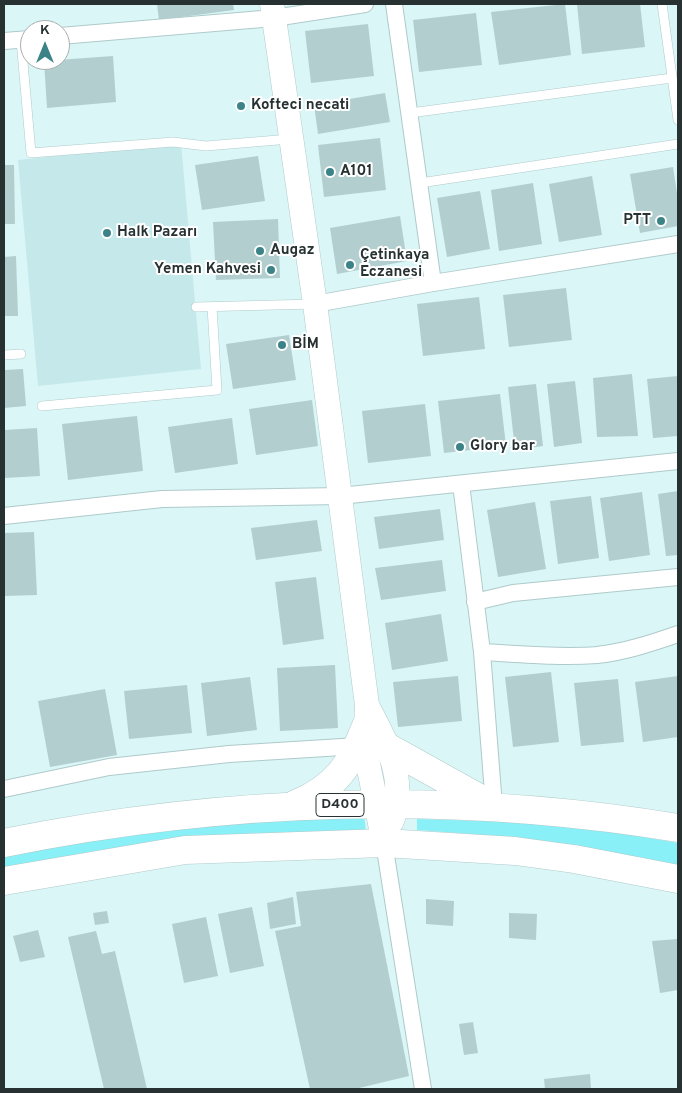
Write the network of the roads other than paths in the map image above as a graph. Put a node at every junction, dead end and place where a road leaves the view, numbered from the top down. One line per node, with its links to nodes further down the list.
1 (365, 4): 4 (street)
2 (394, 4): 10 (street)
3 (662, 4): 9 (lane)
4 (273, 11): 5 (street); 12 (street)
5 (70, 35)
6 (20, 40): 7 (street)
7 (4, 41)
8 (27, 70): 12 (lane)
9 (672, 78): 10 (lane); 11 (lane)
10 (410, 113): 14 (street)
11 (678, 120)
12 (291, 139): 17 (street)
13 (678, 144): 14 (lane)
14 (420, 183): 16 (street)
15 (678, 244): 16 (street)
16 (433, 283): 17 (street)
17 (315, 304): 18 (lane); 25 (street)
18 (212, 306): 19 (lane); 22 (lane)
19 (196, 307)
20 (21, 354): 21 (lane)
21 (4, 355)
22 (42, 406)
23 (678, 461): 24 (street)
24 (462, 484): 25 (street); 28 (street)
25 (340, 496): 26 (street); 31 (street)
26 (4, 516)
27 (678, 578): 28 (street)
28 (475, 602): 30 (street)
29 (678, 634): 30 (street)
30 (482, 652): 36 (street)
31 (364, 726): 32 (street); 33 (street); 34 (street); 35 (highway)
32 (389, 748): 34 (street); 36 (highway)
33 (4, 789)
34 (387, 804): 35 (highway, D400); 36 (highway, D400); 39 (street)
35 (289, 806): 38 (highway, D400)
36 (494, 806): 37 (highway, D400)
37 (678, 828)
38 (4, 843)
39 (384, 843): 40 (highway); 41 (highway); 42 (street)
40 (678, 879)
41 (4, 881)
42 (423, 1089)

